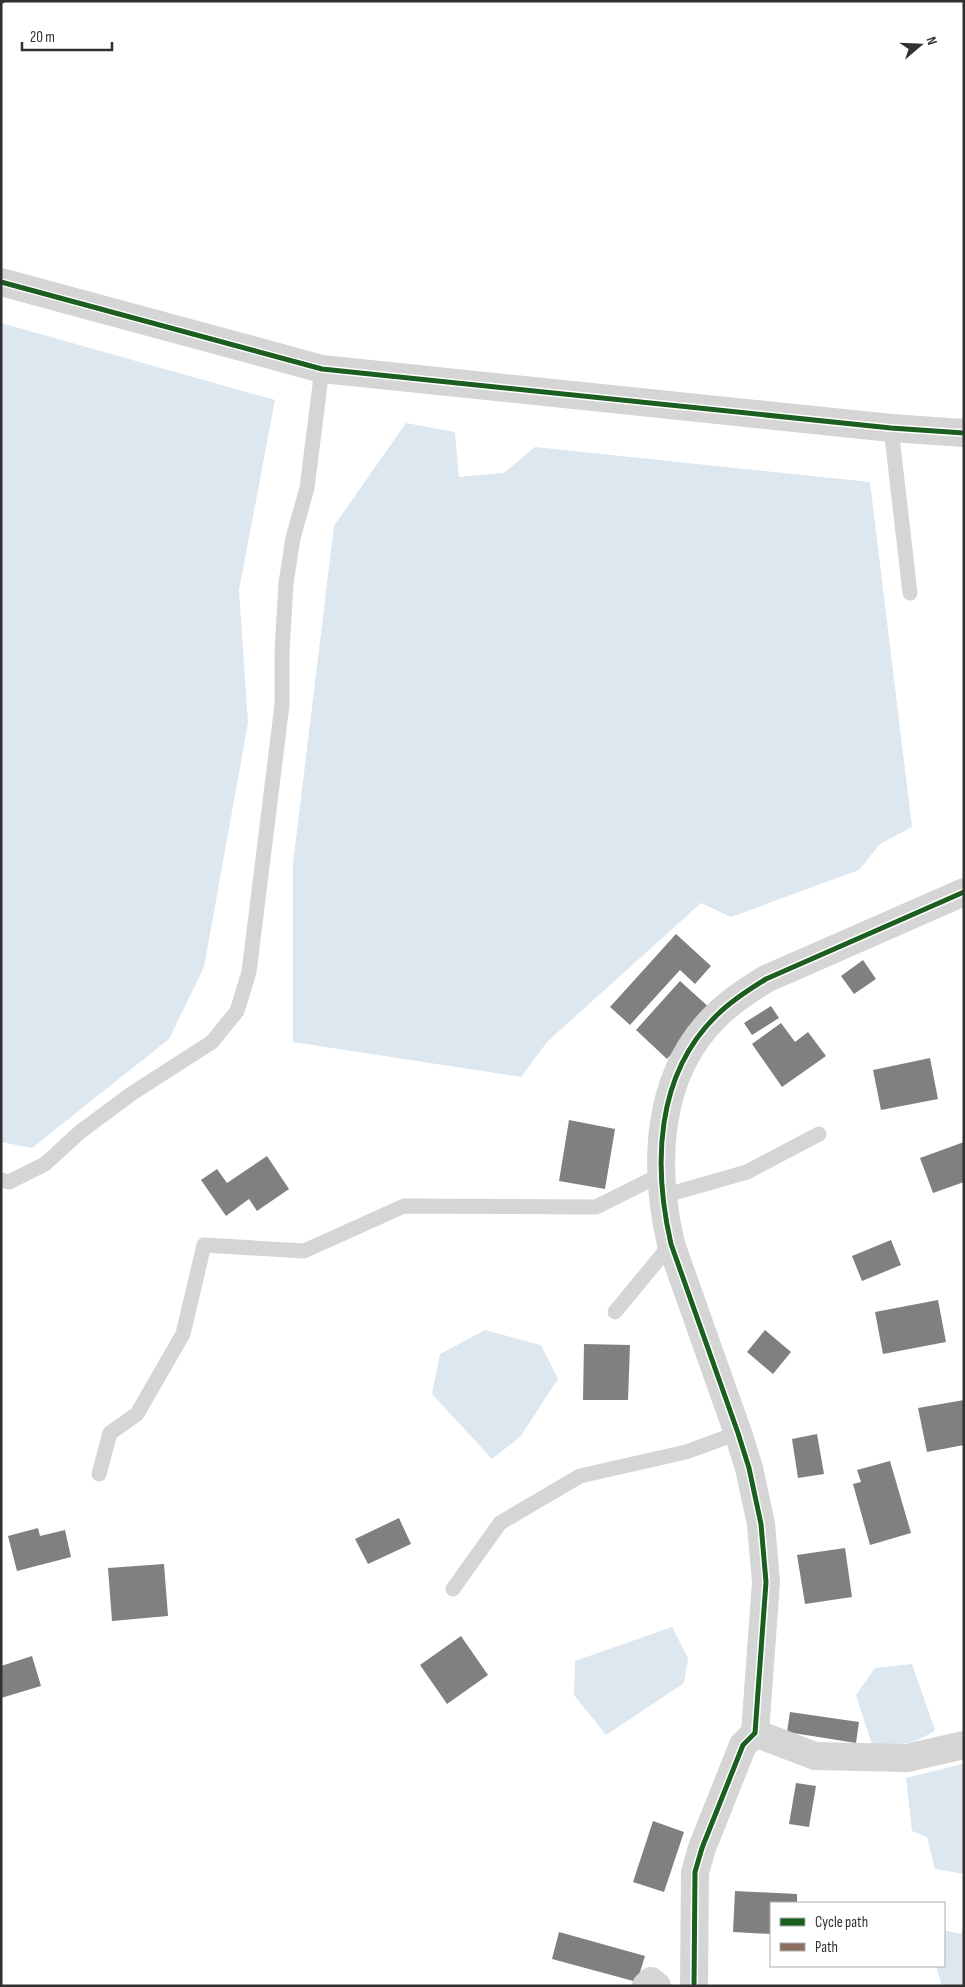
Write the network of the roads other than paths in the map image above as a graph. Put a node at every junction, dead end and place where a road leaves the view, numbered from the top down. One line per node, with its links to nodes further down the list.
1 (1, 282): 2 (street)
2 (322, 369): 3 (street); 8 (lane)
3 (891, 428): 4 (street); 5 (lane)
4 (964, 433)
5 (910, 593)
6 (964, 892): 9 (street)
7 (819, 1134): 9 (lane)
8 (1, 1180)
9 (662, 1185): 10 (street); 13 (lane)
10 (671, 1244): 11 (lane); 12 (street)
11 (614, 1312)
12 (738, 1433): 14 (lane); 15 (street)
13 (99, 1474)
14 (453, 1589)
15 (755, 1733): 16 (street); 19 (street)
16 (964, 1745)
17 (646, 1986): 18 (street)
18 (657, 1986)
19 (694, 1986)

